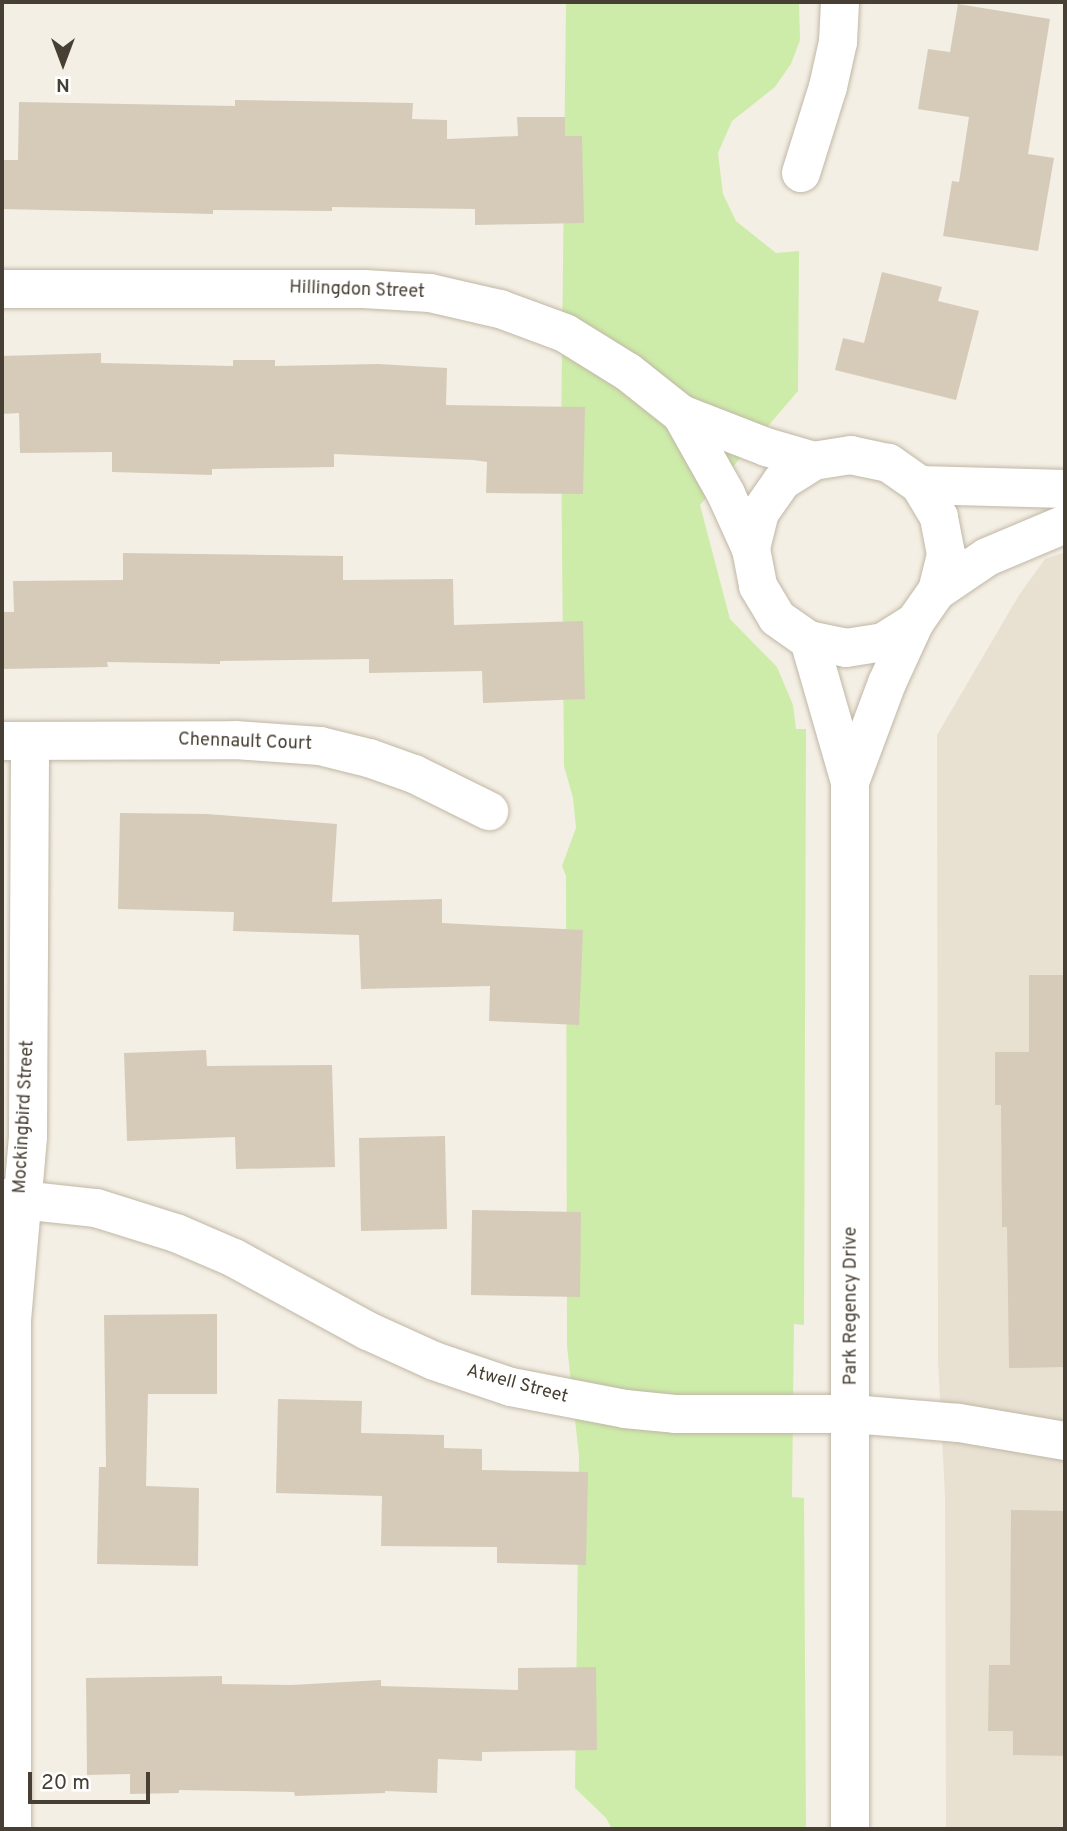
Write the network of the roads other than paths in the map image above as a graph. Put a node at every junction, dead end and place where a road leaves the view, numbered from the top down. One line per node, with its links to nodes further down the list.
1 (840, 2): 2 (street)
2 (801, 173)
3 (2, 289): 4 (street, Hillingdon Street)
4 (681, 414): 5 (street, Hillingdon Street); 9 (street, Hillingdon Street)
5 (814, 461): 6 (street); 9 (street)
6 (920, 485): 7 (street); 10 (street)
7 (1065, 489)
8 (1065, 524): 10 (street)
9 (751, 549): 12 (street)
10 (937, 591): 11 (street)
11 (915, 622): 12 (street); 14 (street, Park Regency Drive)
12 (809, 640): 14 (street, Park Regency Drive)
13 (16, 741): 15 (street, Chennault Court); 16 (street, Mockingbird Street)
14 (850, 782): 17 (street, Park Regency Drive)
15 (489, 811)
16 (11, 1199): 17 (street, Atwell Street); 19 (street, Mockingbird Street)
17 (852, 1414): 18 (street, Atwell Street); 20 (street, Park Regency Drive)
18 (1065, 1441)
19 (12, 1829)
20 (850, 1829)

